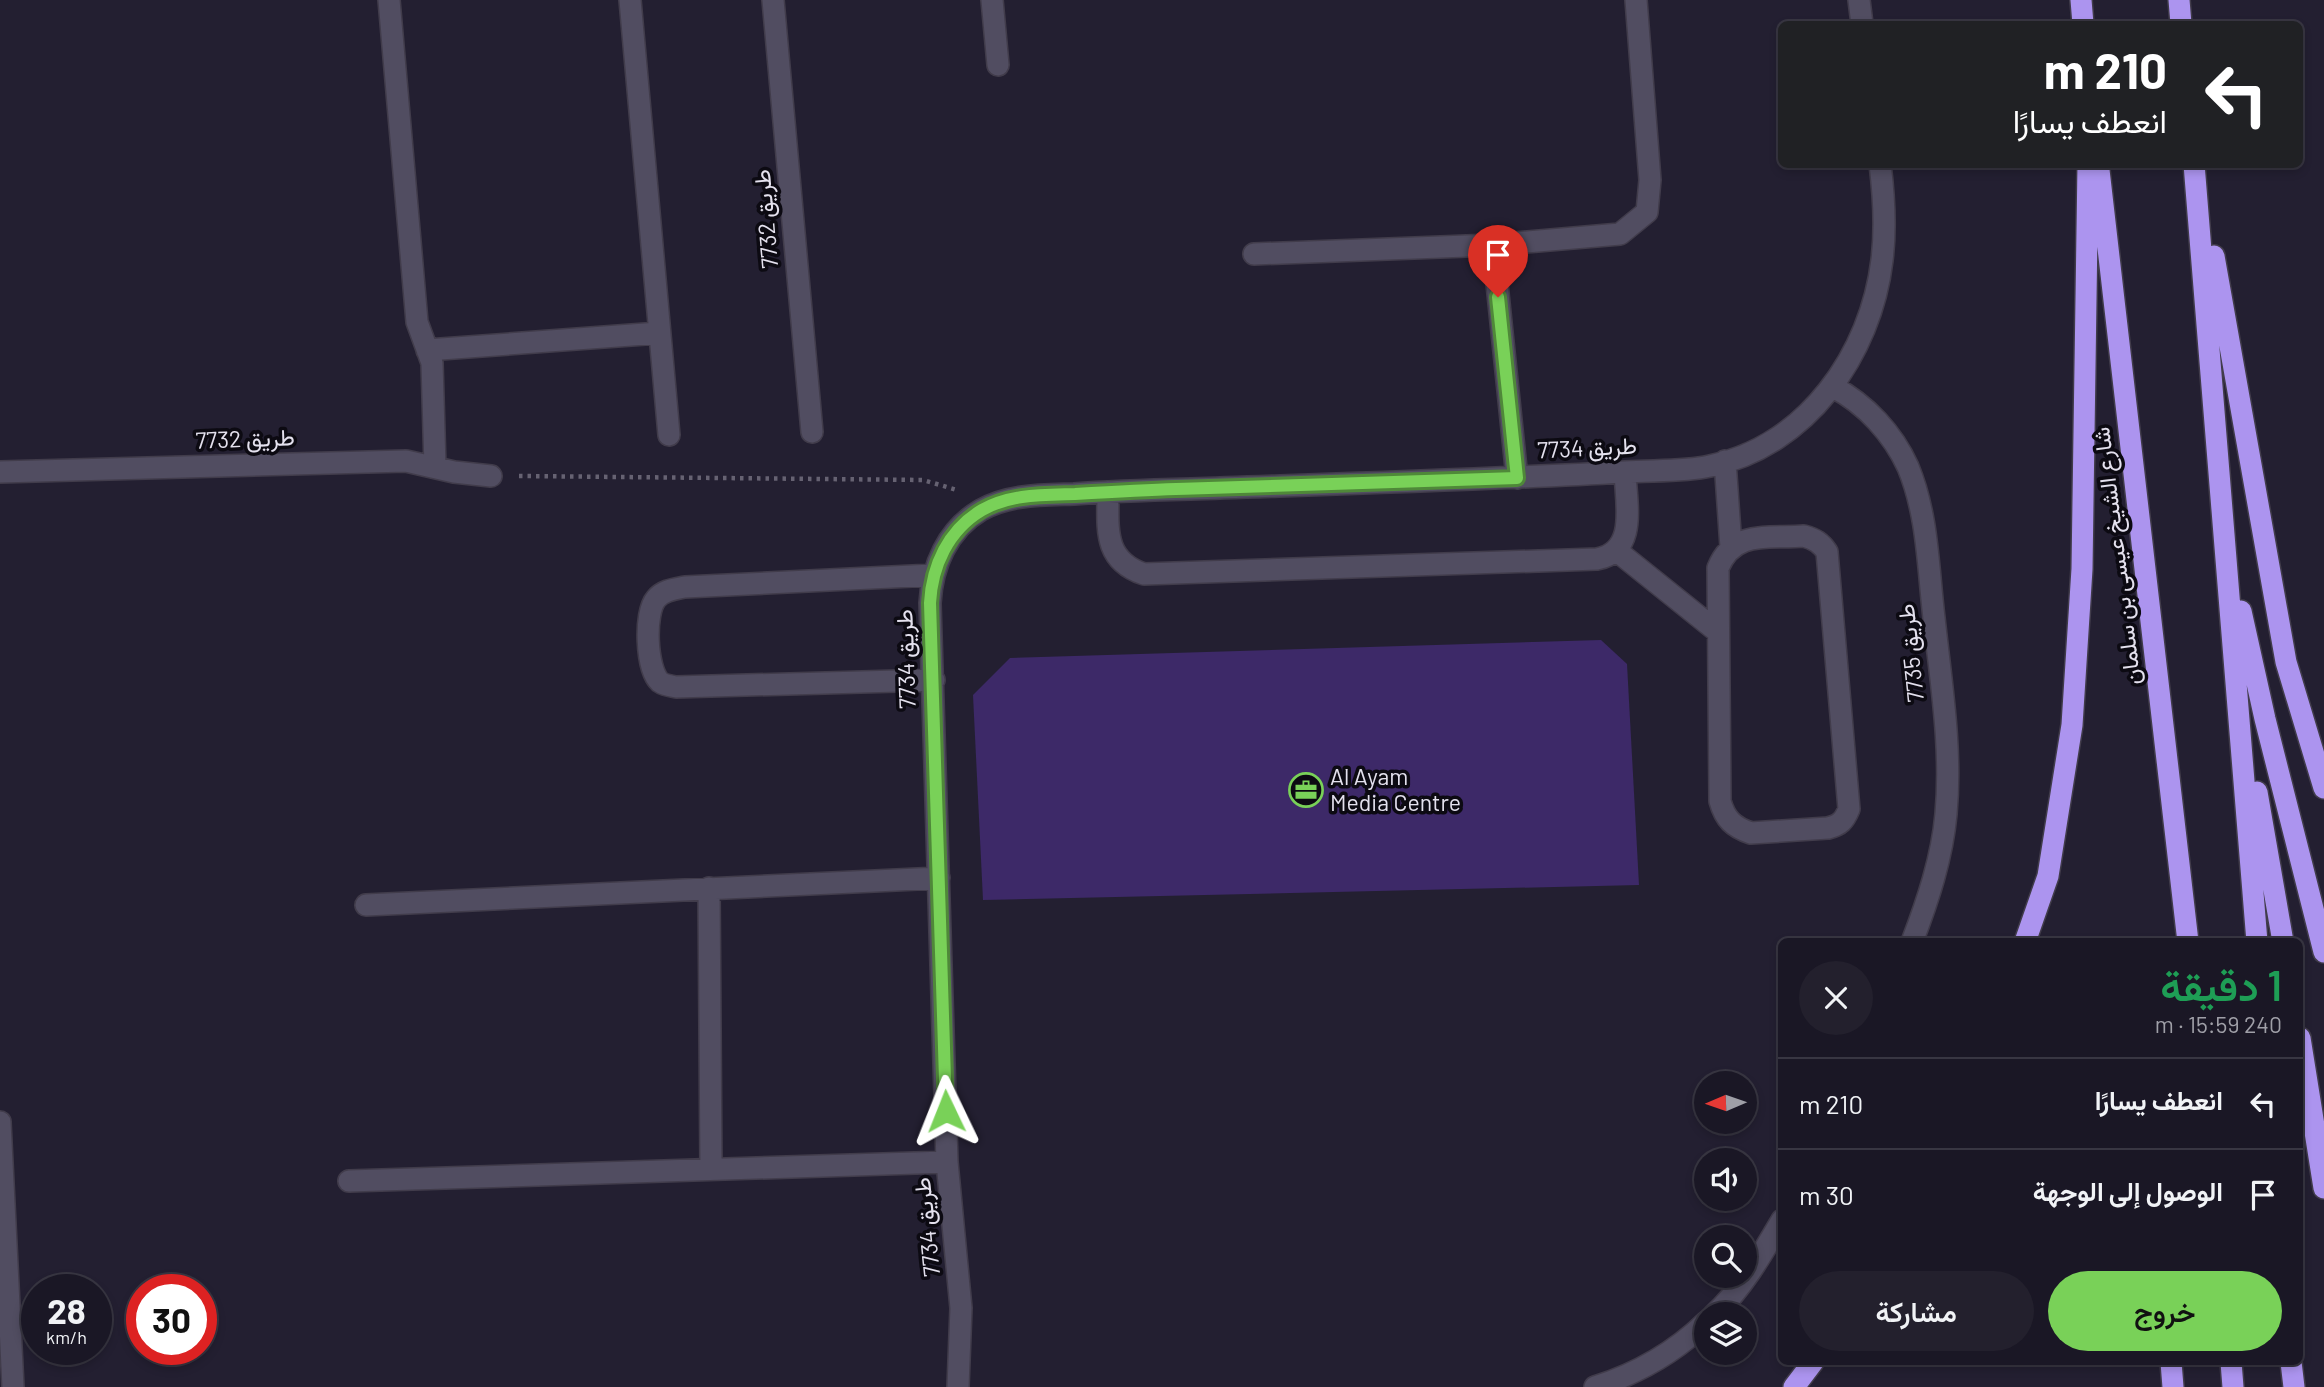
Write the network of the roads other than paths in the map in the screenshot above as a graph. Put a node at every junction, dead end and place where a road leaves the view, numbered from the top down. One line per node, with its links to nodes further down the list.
1 (389, 0): 21 (street)
2 (630, 0): 20 (street)
3 (773, 0): 23 (street, طريق 7732)
4 (992, 0): 12 (street)
5 (1636, 0): 18 (street)
6 (1859, 0): 9 (street)
7 (2081, 0): 10 (highway)
8 (2179, 0): 11 (highway)
9 (1862, 21)
10 (2083, 21)
11 (2181, 21)
12 (998, 65)
13 (1880, 168): 22 (street)
14 (2088, 168): 44 (highway)
15 (2098, 168): 45 (highway, شارع الشيخ عيسى بن سلمان)
16 (2196, 168): 32 (highway)
17 (2197, 168): 39 (highway)
18 (1493, 245): 19 (street); 30 (street)
19 (1254, 254)
20 (660, 333): 21 (street); 24 (street)
21 (427, 350): 26 (street)
22 (1833, 387): 25 (street); 43 (street, طريق 7735)
23 (812, 432)
24 (668, 435)
25 (1717, 464): 28 (street, طريق 7734); 33 (street)
26 (435, 467): 27 (street, طريق 7732); 29 (street, طريق 7732)
27 (0, 472)
28 (1625, 472): 30 (street, طريق 7734); 34 (street)
29 (491, 476)
30 (1517, 478): 31 (street, طريق 7734)
31 (1108, 492): 34 (street); 35 (street, طريق 7734)
32 (2224, 532): 37 (highway); 48 (highway)
33 (1731, 547): 36 (street); 36 (street)
34 (1617, 551): 36 (street)
35 (933, 575): 38 (street, طريق 7734); 38 (street)
36 (1718, 632)
37 (2234, 655): 46 (highway); 47 (highway)
38 (934, 680): 40 (street, طريق 7734)
39 (2324, 788)
40 (939, 878): 41 (street); 51 (street, طريق 7734)
41 (709, 888): 42 (street); 52 (street)
42 (366, 905)
43 (1913, 938)
44 (2026, 938)
45 (2188, 938)
46 (2257, 938)
47 (2282, 938)
48 (2324, 952)
49 (2303, 1057): 54 (highway)
50 (0, 1122): 62 (street)
51 (947, 1163): 52 (street); 63 (street, طريق 7734)
52 (711, 1169): 53 (street)
53 (349, 1181)
54 (2324, 1188)
55 (1778, 1227): 56 (street)
56 (1727, 1302)
57 (1694, 1334): 64 (street)
58 (1811, 1365): 65 (highway)
59 (2171, 1365): 66 (highway)
60 (2231, 1365): 67 (highway)
61 (2291, 1365): 68 (highway)
62 (13, 1387)
63 (958, 1387)
64 (1595, 1387)
65 (1794, 1387)
66 (2173, 1387)
67 (2234, 1387)
68 (2294, 1387)

